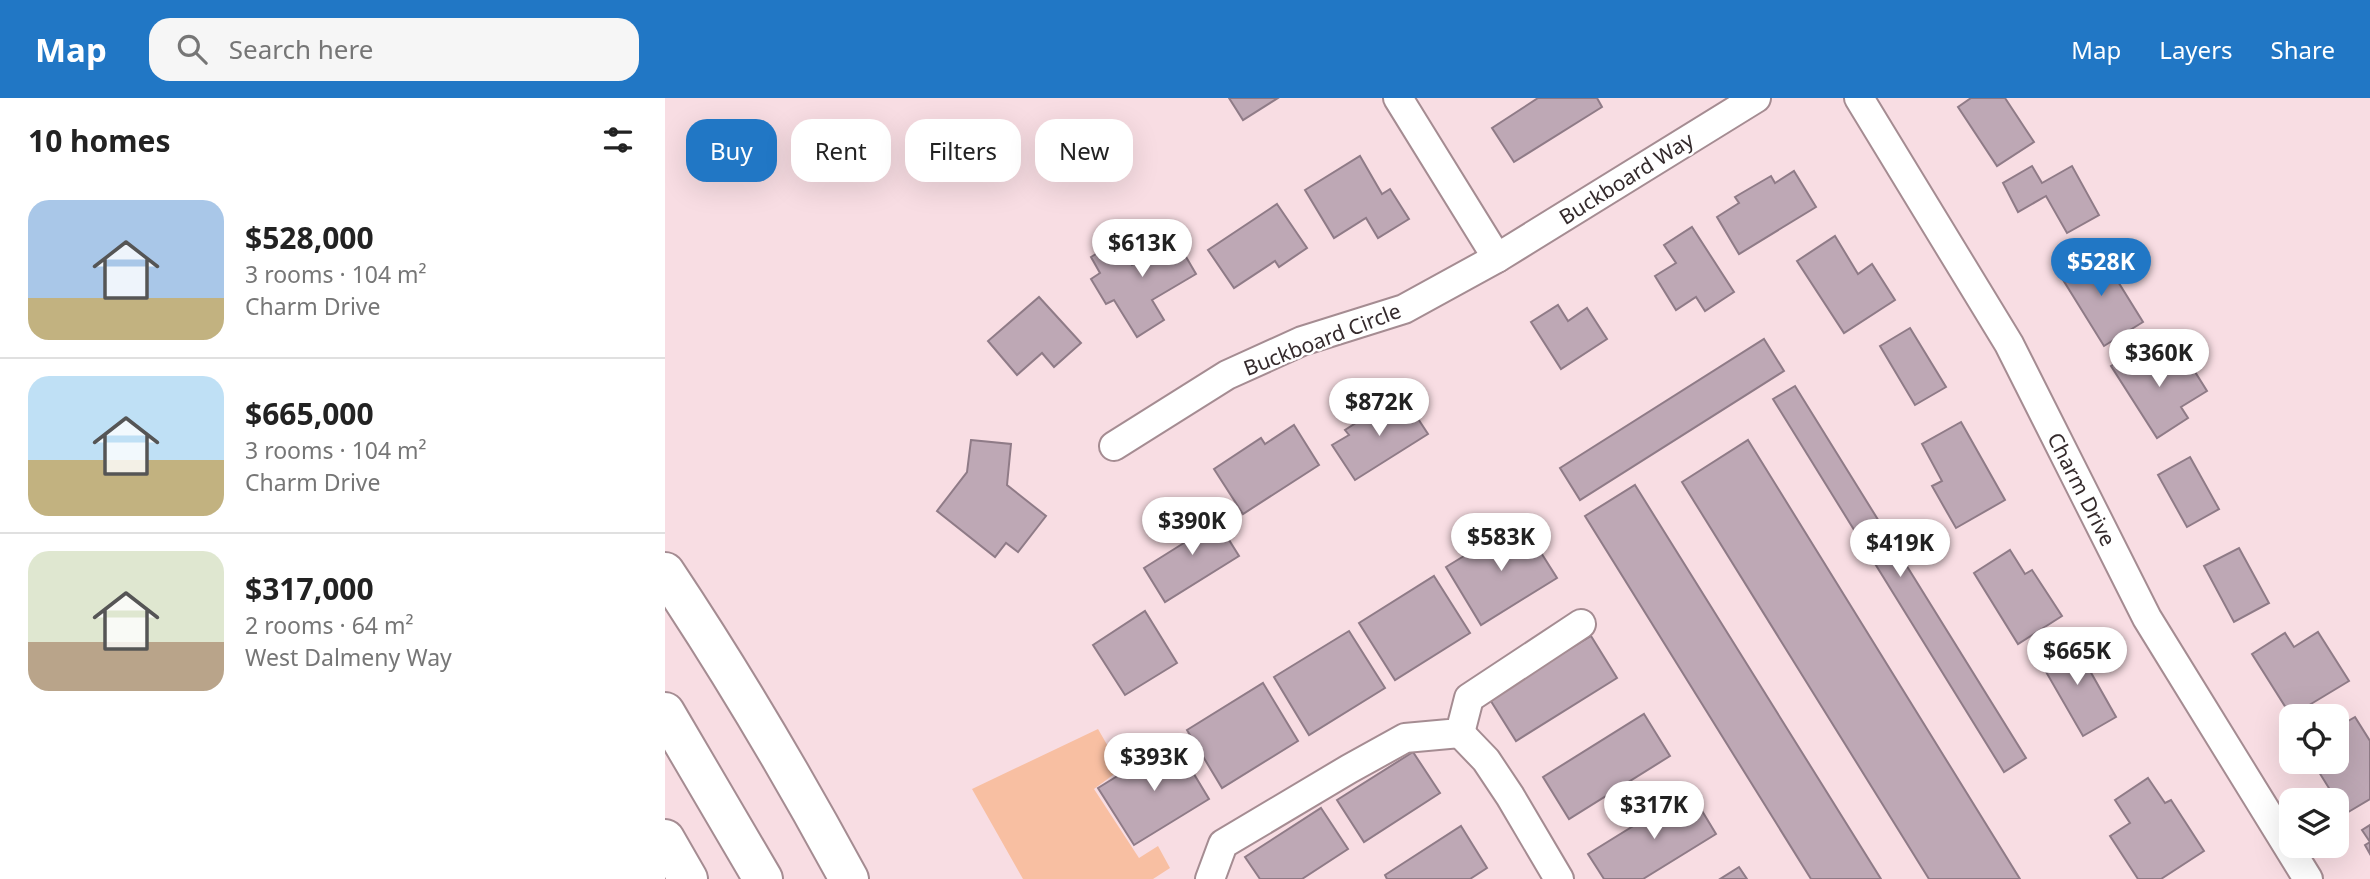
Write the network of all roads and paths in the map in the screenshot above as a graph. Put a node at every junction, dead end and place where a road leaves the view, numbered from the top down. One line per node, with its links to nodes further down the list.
1 (1398, 98): 4 (street)
2 (1756, 98): 4 (street, Buckboard Way)
3 (1859, 98): 16 (street, Charm Drive)
4 (1497, 258): 5 (street, Buckboard Circle)
5 (1114, 446)
6 (665, 572): 13 (highway)
7 (1581, 624): 9 (street)
8 (665, 712): 12 (highway)
9 (1460, 733): 14 (street); 15 (street)
10 (665, 839): 11 (highway)
11 (688, 879)
12 (763, 879)
13 (849, 879)
14 (1210, 879)
15 (1559, 879)
16 (2308, 879)

